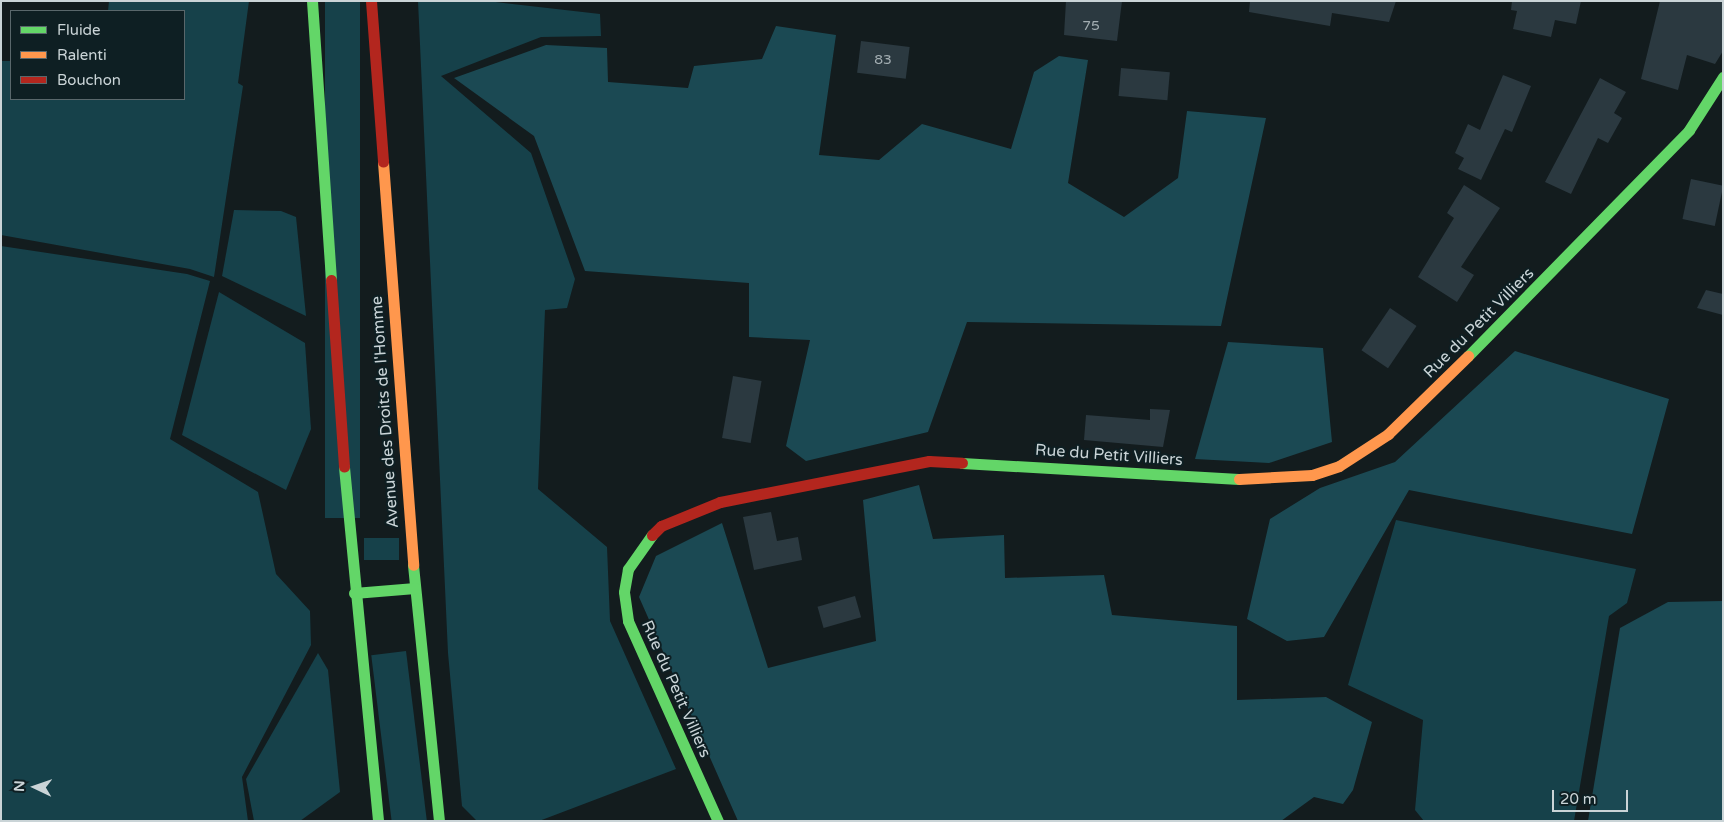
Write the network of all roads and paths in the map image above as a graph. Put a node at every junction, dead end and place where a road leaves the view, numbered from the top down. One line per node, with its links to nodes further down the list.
1 (312, 1): 5 (main road)
2 (371, 1): 4 (main road, Avenue des Droits de l'Homme)
3 (1723, 77): 8 (main road, Rue du Petit Villiers)
4 (415, 588): 5 (main road); 7 (main road, Avenue des Droits de l'Homme)
5 (354, 593): 6 (main road)
6 (378, 821)
7 (439, 821)
8 (718, 821)

